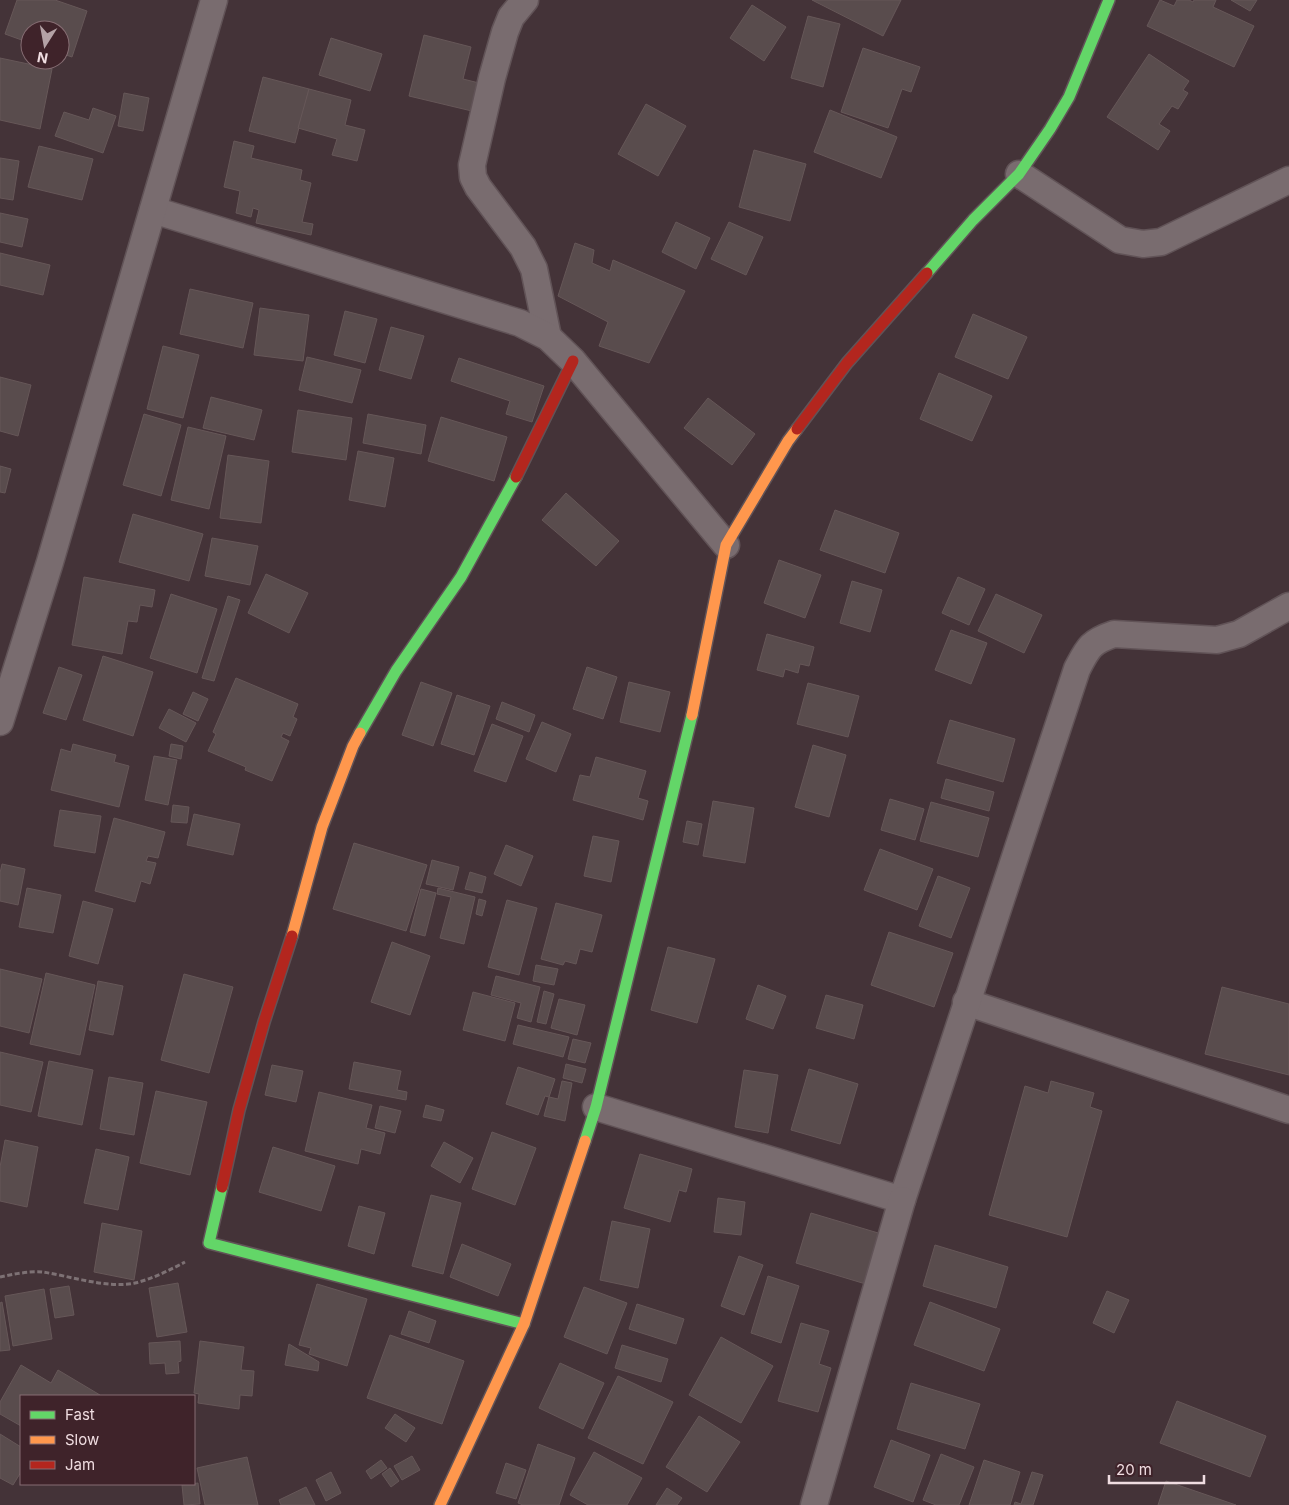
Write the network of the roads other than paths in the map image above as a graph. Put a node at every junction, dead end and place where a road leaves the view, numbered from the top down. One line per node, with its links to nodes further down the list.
1 (214, 0): 6 (street)
2 (525, 0): 7 (street)
3 (1109, 0): 4 (street)
4 (1019, 174): 5 (street); 9 (street)
5 (1289, 180)
6 (153, 210): 7 (street); 11 (street)
7 (548, 337): 8 (street)
8 (573, 361): 9 (street); 16 (street)
9 (726, 545): 13 (street)
10 (1289, 606): 12 (street)
11 (0, 722)
12 (966, 1002): 14 (street); 15 (street)
13 (596, 1106): 15 (street); 16 (street)
14 (1289, 1110)
15 (902, 1200): 18 (street)
16 (524, 1324): 17 (street)
17 (440, 1505)
18 (814, 1505)

